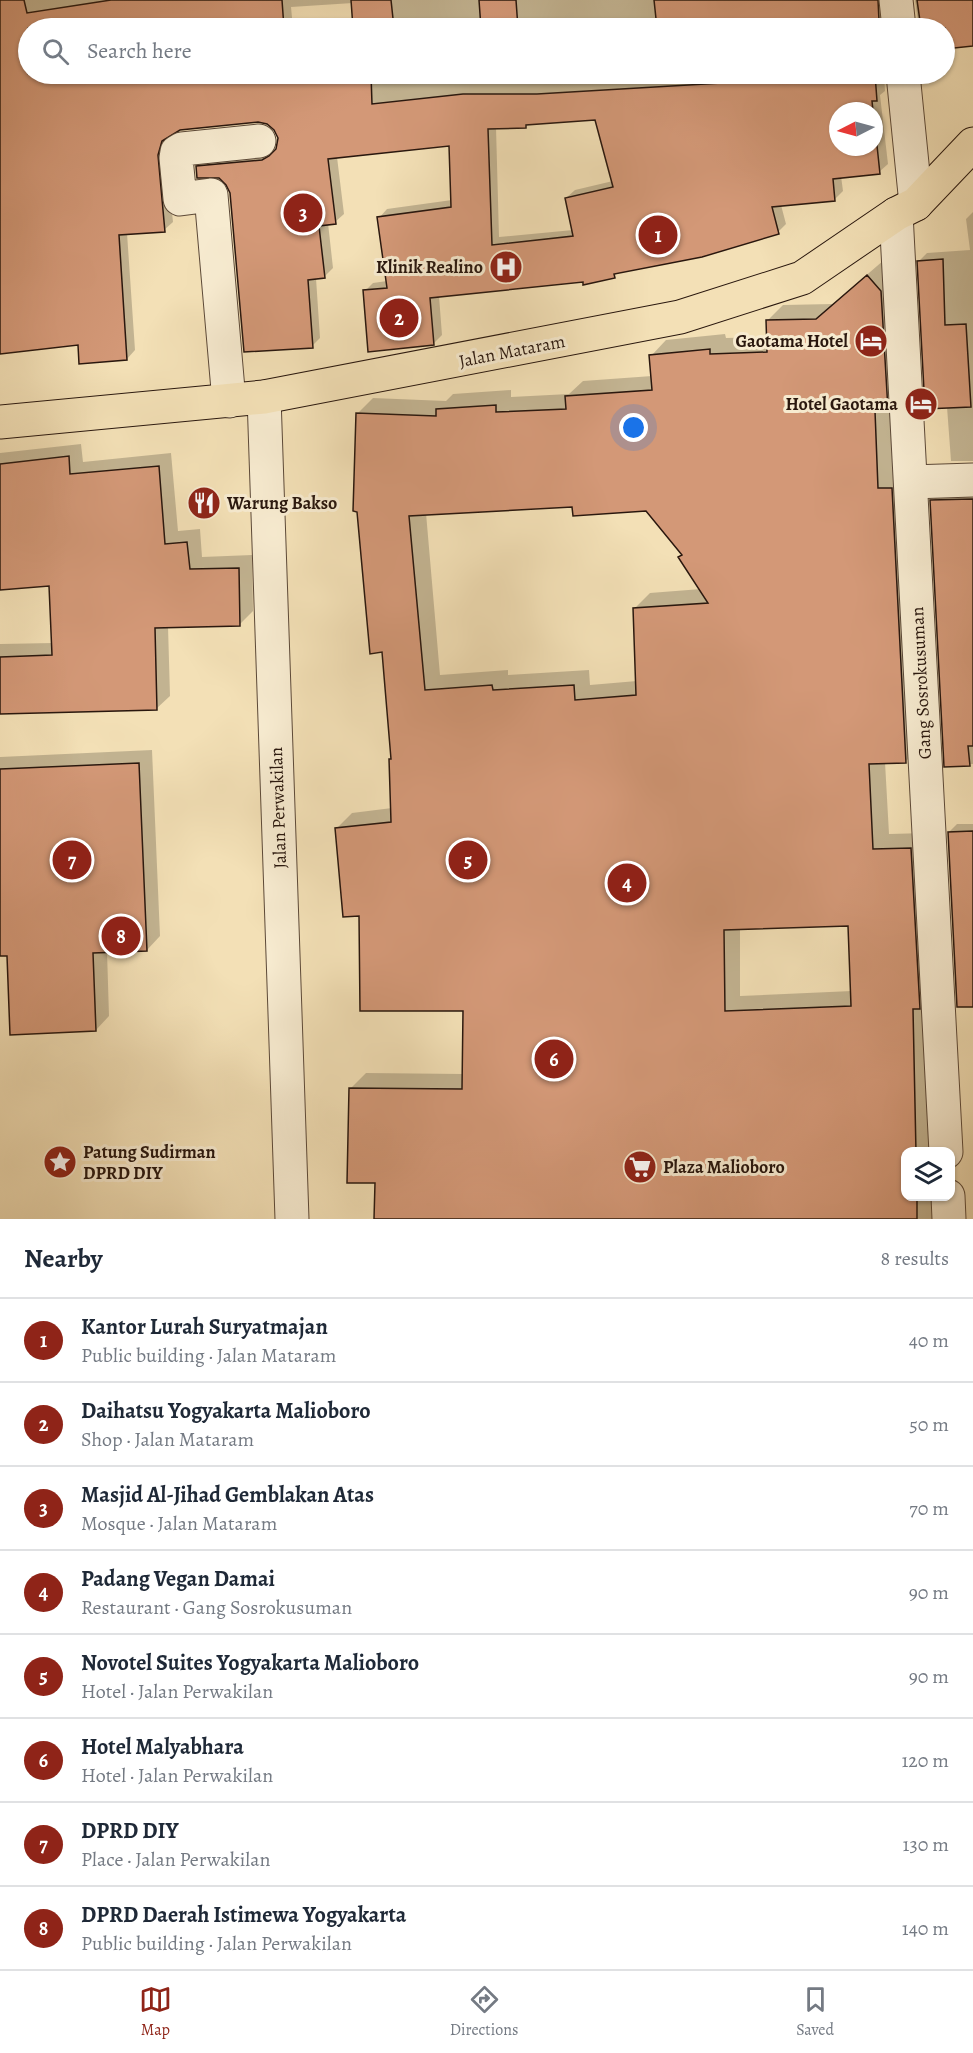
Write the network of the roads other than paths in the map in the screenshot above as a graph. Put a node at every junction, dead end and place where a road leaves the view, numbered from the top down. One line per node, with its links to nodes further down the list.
1 (896, 0): 2 (street)
2 (898, 18)
3 (903, 84): 6 (street, Gang Sosrokusuman)
4 (259, 141): 8 (street)
5 (973, 144): 6 (main road, Jalan Mataram)
6 (906, 209): 7 (main road, Jalan Mataram); 11 (street, Gang Sosrokusuman)
7 (264, 398): 8 (main road, Jalan Mataram); 14 (street, Jalan Perwakilan)
8 (229, 400): 9 (main road, Jalan Mataram)
9 (0, 422)
10 (973, 480): 11 (street)
11 (911, 482): 12 (street, Gang Sosrokusuman)
12 (946, 1147)
13 (948, 1201): 15 (street)
14 (292, 1219)
15 (950, 1219)

